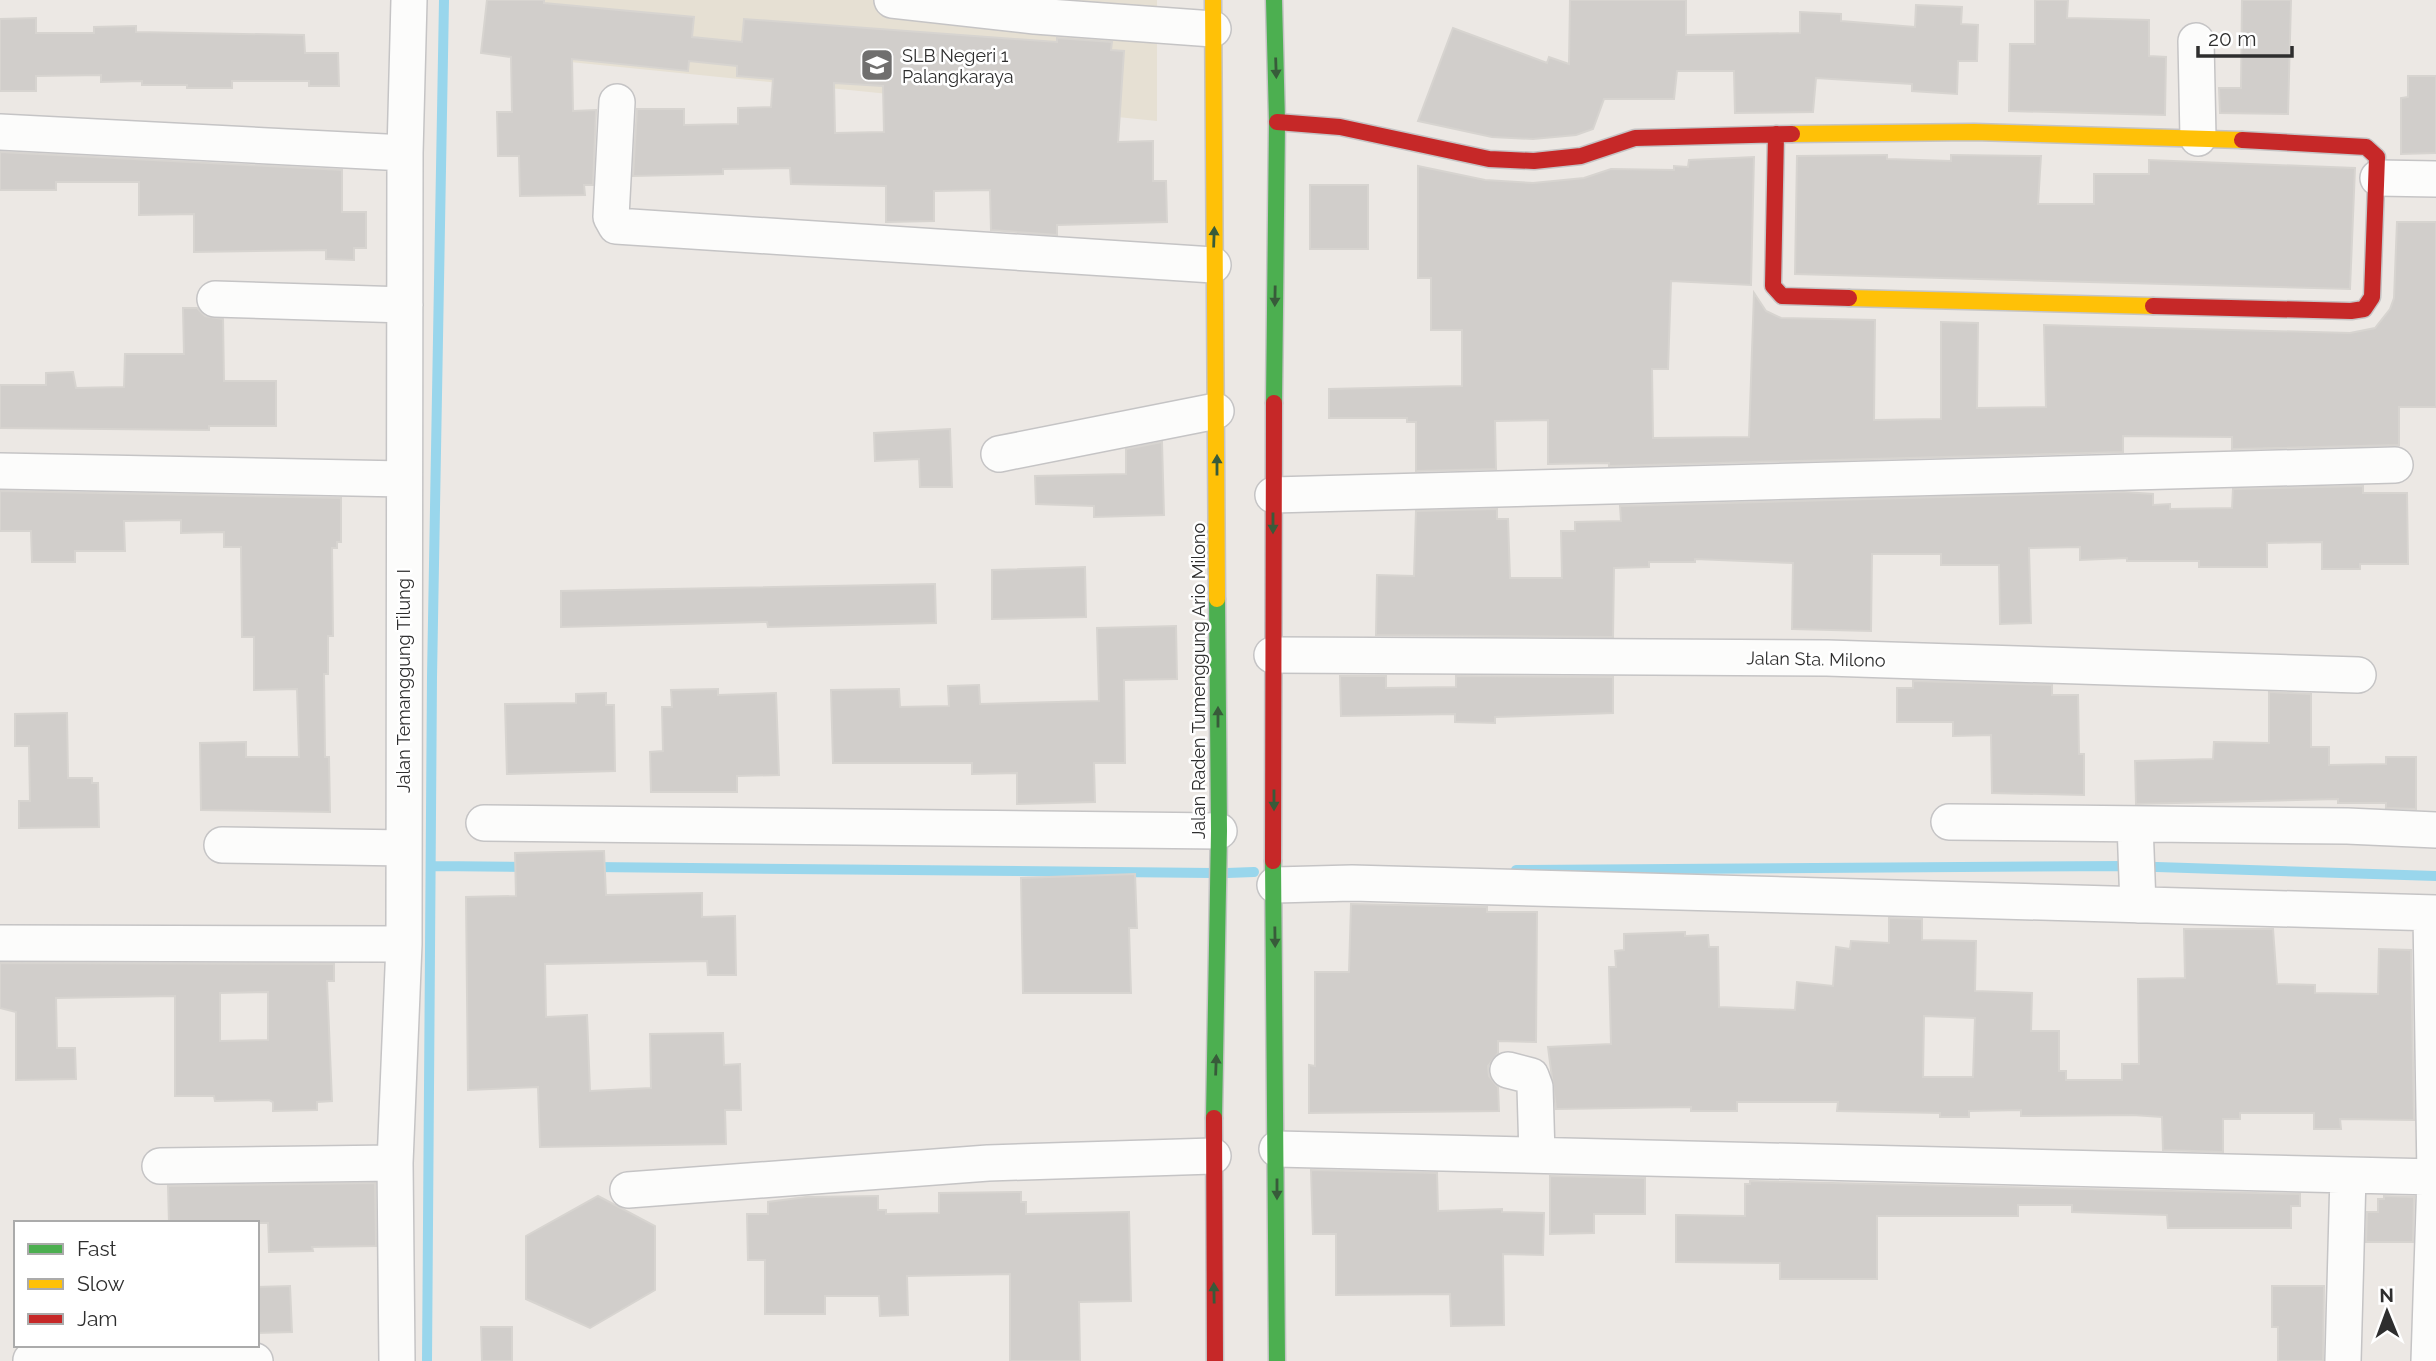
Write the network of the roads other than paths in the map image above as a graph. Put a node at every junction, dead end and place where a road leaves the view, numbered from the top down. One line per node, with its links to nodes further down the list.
1 (409, 0): 11 (street, Jalan Temanggung Tilung I)
2 (892, 0): 4 (street)
3 (1274, 0): 7 (main road, one-way to 7)
4 (1213, 15): 14 (main road, Jalan Raden Tumenggung Ario Milono, one-way to 4)
5 (2196, 41): 10 (street)
6 (617, 102): 14 (street)
7 (1277, 122): 9 (main road); 22 (main road, one-way to 22)
8 (0, 132): 11 (street)
9 (1776, 134): 10 (main road); 12 (main road)
10 (2198, 138): 12 (main road)
11 (405, 153): 16 (street, Jalan Temanggung Tilung I)
12 (2378, 178): 13 (street)
13 (2436, 179)
14 (1213, 265): 17 (main road, Jalan Raden Tumenggung Ario Milono)
15 (215, 299): 16 (street)
16 (405, 305): 21 (street, Jalan Temanggung Tilung I)
17 (1216, 411): 18 (street); 28 (main road, Jalan Raden Tumenggung Ario Milono, one-way to 17)
18 (999, 454)
19 (2395, 465): 22 (street)
20 (0, 471): 21 (street)
21 (403, 479): 30 (street, Jalan Temanggung Tilung I)
22 (1273, 495): 23 (main road, one-way to 23)
23 (1272, 655): 24 (street, Jalan Sta. Milono); 32 (main road, one-way to 32)
24 (2358, 675)
25 (1949, 822): 31 (street)
26 (484, 823): 28 (street)
27 (2436, 830): 31 (street)
28 (1219, 833): 39 (main road, Jalan Raden Tumenggung Ario Milono, one-way to 28)
29 (222, 845): 30 (street)
30 (404, 848): 35 (street, Jalan Temanggung Tilung I)
31 (2137, 861): 32 (street); 33 (street)
32 (1275, 877): 37 (main road, one-way to 37)
33 (2434, 913): 43 (street)
34 (0, 943): 35 (street)
35 (404, 944): 40 (street, Jalan Temanggung Tilung I)
36 (1508, 1070): 38 (street)
37 (1277, 1149): 38 (street); 49 (main road, one-way to 49)
38 (1537, 1155): 42 (street)
39 (1213, 1156): 44 (street); 48 (main road, Jalan Raden Tumenggung Ario Milono, one-way to 39)
40 (395, 1163): 41 (street); 47 (street, Jalan Temanggung Tilung I)
41 (160, 1166)
42 (2348, 1175): 43 (street); 50 (street)
43 (2435, 1177): 51 (street)
44 (628, 1191)
45 (31, 1360): 46 (street)
46 (255, 1361)
47 (397, 1361)
48 (1215, 1361)
49 (1277, 1361)
50 (2343, 1361)
51 (2429, 1361)

